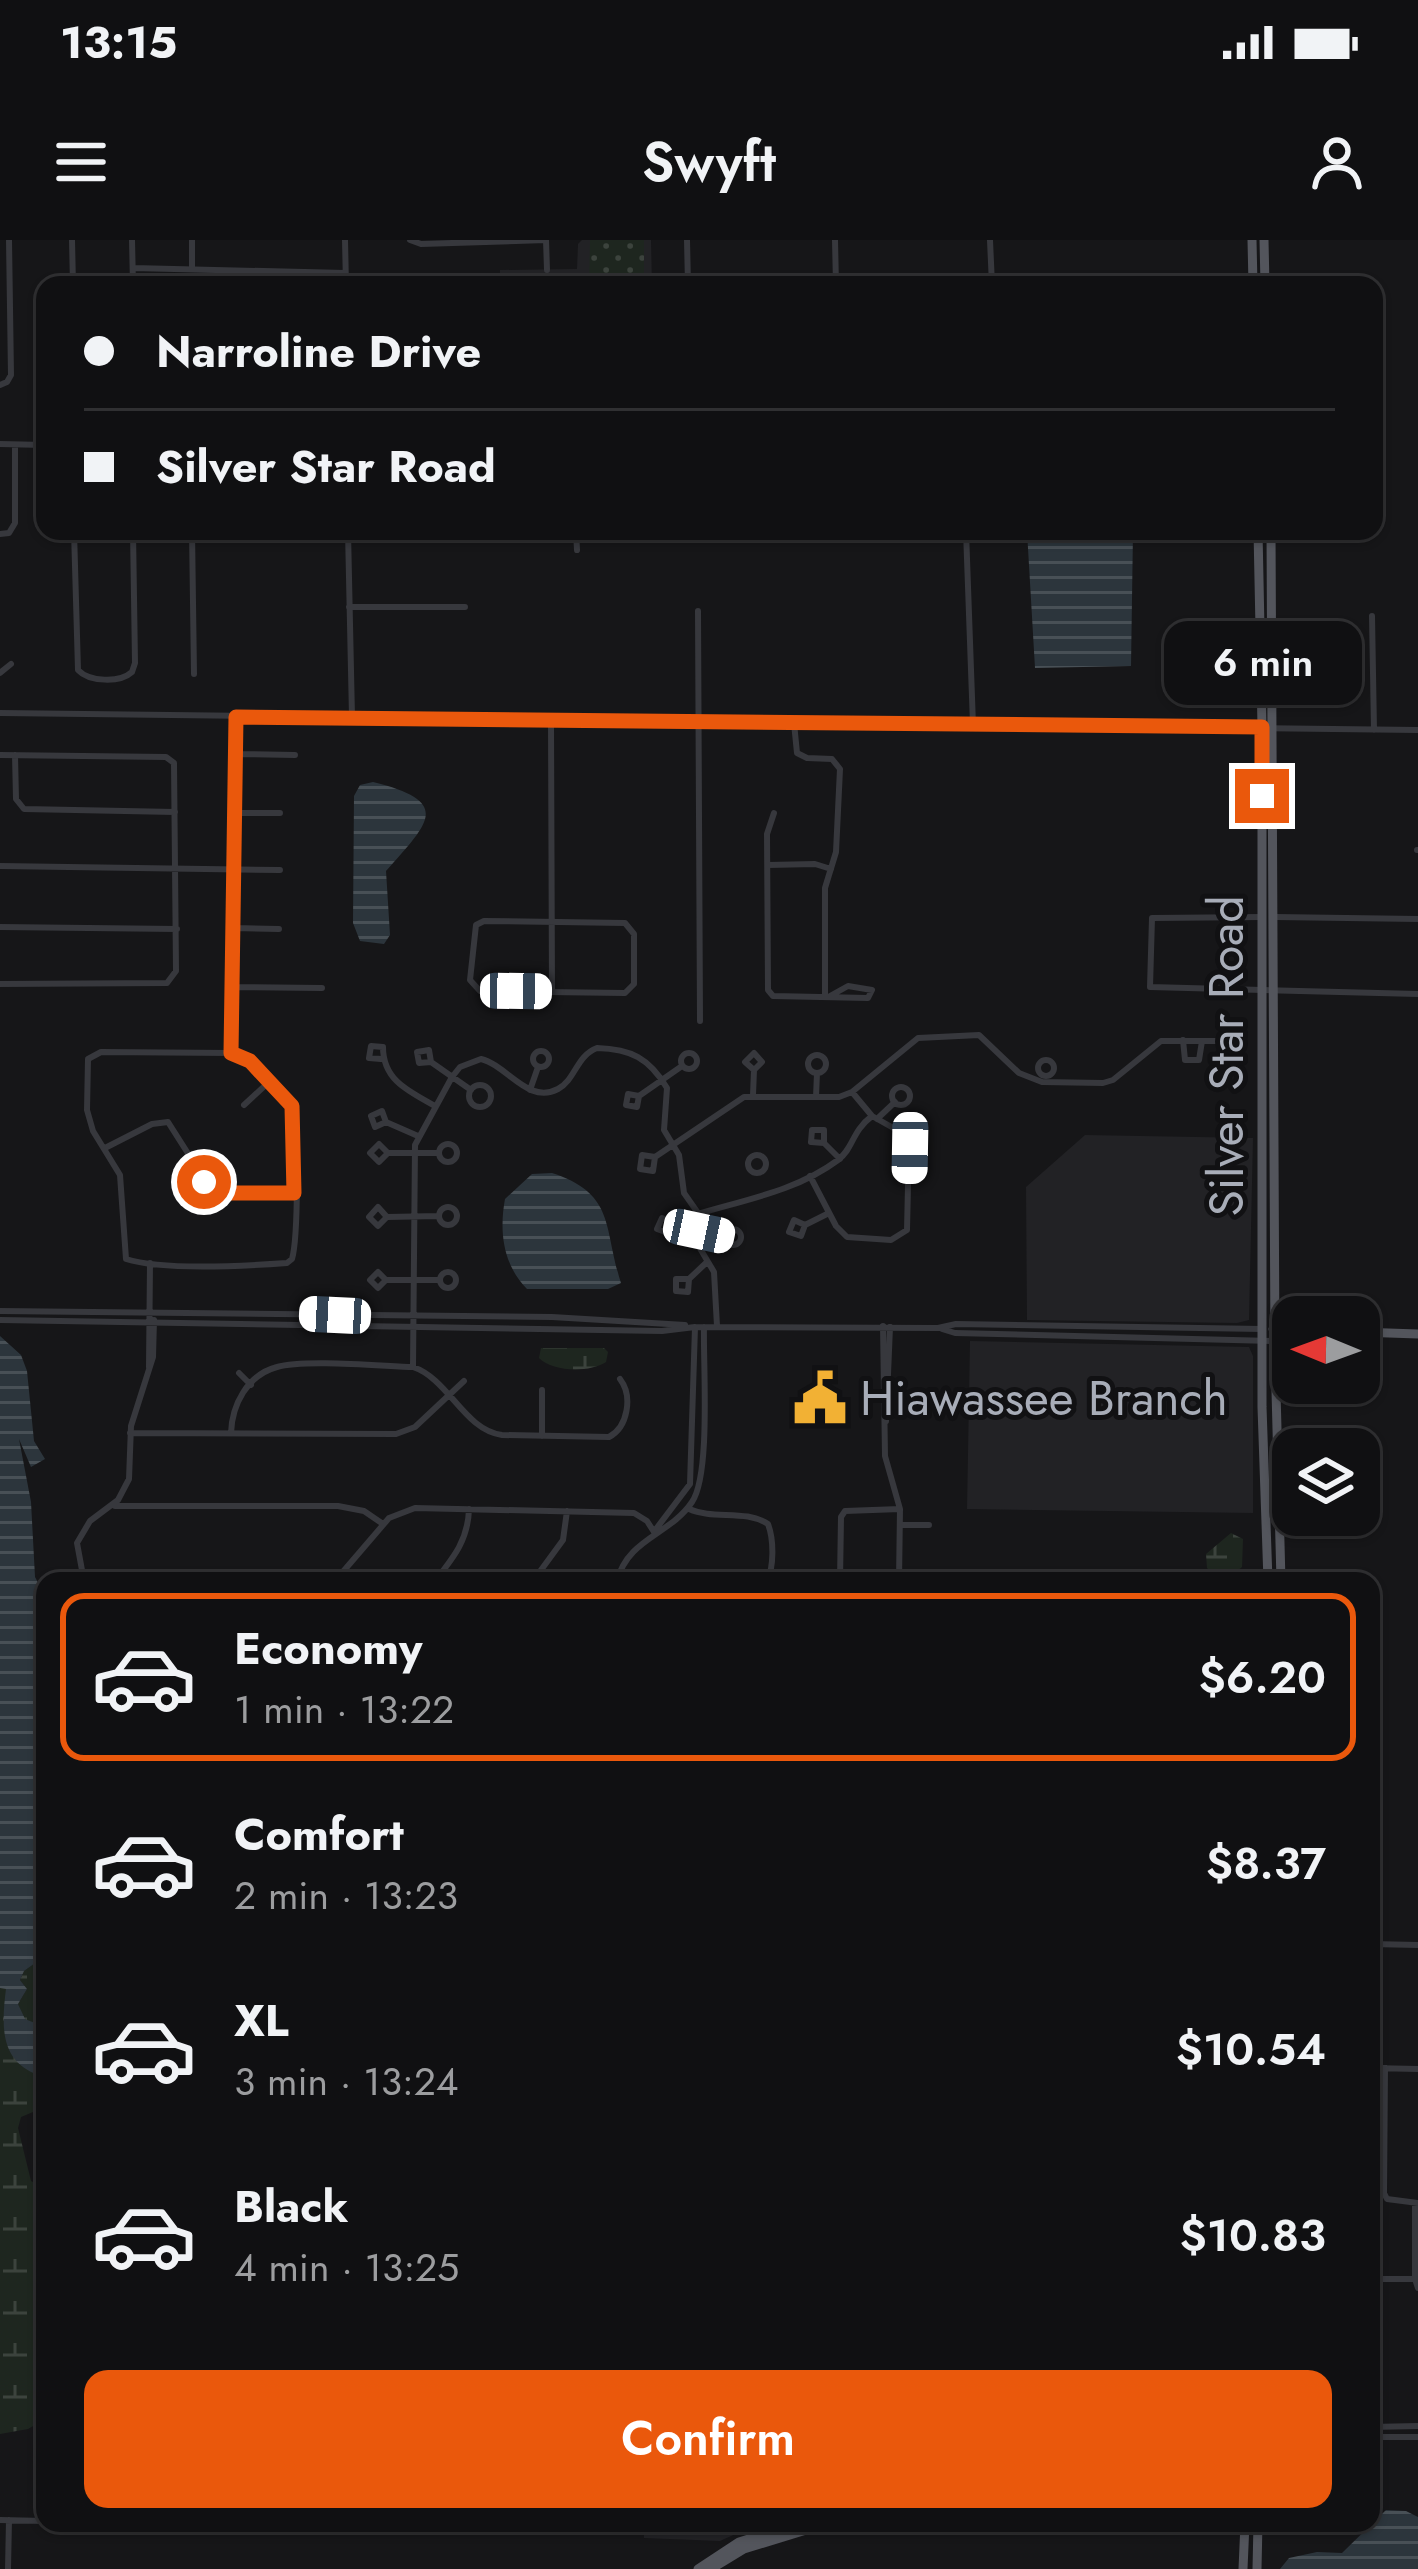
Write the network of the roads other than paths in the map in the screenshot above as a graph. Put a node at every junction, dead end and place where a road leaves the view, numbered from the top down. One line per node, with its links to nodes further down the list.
1 (9, 240): 25 (street)
2 (72, 240): 18 (street)
3 (132, 240): 14 (street)
4 (192, 240): 15 (street)
5 (345, 240): 17 (street)
6 (410, 240): 13 (street)
7 (546, 240): 13 (street); 16 (street)
8 (687, 240): 20 (street)
9 (835, 240): 21 (street)
10 (990, 240): 22 (street)
11 (1252, 240): 23 (main road)
12 (1264, 240): 24 (main road)
13 (479, 241)
14 (133, 268): 15 (street); 19 (street)
15 (192, 269): 17 (street)
16 (547, 270)
17 (346, 273)
18 (73, 276)
19 (133, 276)
20 (688, 276)
21 (836, 276)
22 (992, 276)
23 (1253, 276)
24 (1265, 276)
25 (4, 384)
26 (0, 444): 27 (street)
27 (15, 445): 28 (street); 29 (street)
28 (36, 446)
29 (0, 535)
30 (74, 540): 31 (street)
31 (133, 540)
32 (192, 540): 47 (street)
33 (348, 540): 40 (street)
34 (576, 540): 38 (street)
35 (966, 540): 54 (street)
36 (1258, 540): 39 (main road, Silver Star Road)
37 (1271, 540): 44 (main road, Silver Star Road)
38 (577, 550)
39 (1259, 575): 44 (main road); 55 (main road, Silver Star Road)
40 (349, 607): 41 (street); 50 (street)
41 (465, 607)
42 (698, 611): 52 (street)
43 (1372, 616): 56 (street)
44 (1273, 640): 55 (main road, Silver Star Road)
45 (10, 664): 46 (street)
46 (0, 673)
47 (194, 674)
48 (0, 713): 49 (street)
49 (236, 717): 50 (street); 58 (street)
50 (352, 717): 51 (street)
51 (551, 722): 52 (street); 75 (street)
52 (700, 722): 53 (street); 88 (street)
53 (794, 723): 54 (street); 68 (street)
54 (973, 725): 55 (street)
55 (1269, 727): 56 (street); 72 (main road, Silver Star Road); 73 (main road, Silver Star Road)
56 (1374, 730): 57 (street)
57 (1418, 730)
58 (236, 754): 59 (street); 63 (street)
59 (295, 754)
60 (0, 755): 61 (street)
61 (15, 755): 62 (street); 62 (street)
62 (176, 812): 69 (street)
63 (235, 812): 64 (street); 71 (street)
64 (280, 813)
65 (774, 813): 66 (street)
66 (768, 865): 68 (street); 87 (street)
67 (0, 866): 69 (street)
68 (831, 869): 87 (street)
69 (176, 870): 71 (street); 78 (street)
70 (280, 870): 71 (street)
71 (234, 871): 77 (street)
72 (1262, 917): 84 (main road, Silver Star Road); 84 (street)
73 (1275, 917): 74 (street); 85 (main road, Silver Star Road)
74 (1418, 919)
75 (552, 922): 83 (street); 83 (street); 83 (street)
76 (0, 927): 78 (street)
77 (233, 928): 79 (street); 81 (street)
78 (176, 929): 80 (street)
79 (279, 929)
80 (0, 984)
81 (232, 987): 82 (street); 92 (street)
82 (322, 988)
83 (552, 992)
84 (1262, 992): 85 (street); 116 (main road, Silver Star Road)
85 (1275, 992): 86 (street); 124 (main road, Silver Star Road)
86 (1418, 994)
87 (828, 996): 87 (street)
88 (700, 1022)
89 (1183, 1040): 90 (street); 90 (street); 104 (street)
90 (1202, 1041): 91 (street)
91 (1214, 1041)
92 (231, 1053): 101 (street); 117 (street)
93 (381, 1059): 110 (street)
94 (430, 1062): 99 (street)
95 (682, 1066): 100 (street)
96 (538, 1067): 103 (street)
97 (754, 1070): 105 (street)
98 (817, 1073): 107 (street)
99 (452, 1077): 102 (street); 103 (street); 110 (street)
100 (663, 1081): 103 (street); 106 (street); 115 (street)
101 (271, 1082): 109 (street); 125 (street)
102 (471, 1090)
103 (530, 1090)
104 (852, 1091): 107 (street); 111 (street)
105 (753, 1095): 107 (street); 115 (street)
106 (639, 1096)
107 (816, 1096)
108 (895, 1102): 111 (street)
109 (244, 1105)
110 (435, 1106): 113 (street)
111 (874, 1118): 122 (street); 127 (street)
112 (386, 1122): 113 (street)
113 (418, 1136): 119 (street)
114 (824, 1143): 122 (street)
115 (675, 1144): 121 (street); 126 (street)
116 (1262, 1144): 124 (main road); 150 (main road, Silver Star Road)
117 (105, 1148): 125 (street); 136 (street)
118 (388, 1153): 119 (street)
119 (414, 1153): 120 (street); 130 (street)
120 (440, 1153)
121 (655, 1157)
122 (840, 1159): 123 (street)
123 (810, 1176): 126 (street); 127 (street)
124 (1275, 1190): 141 (main road, Silver Star Road)
125 (294, 1193): 136 (street)
126 (698, 1213): 131 (street); 133 (street)
127 (829, 1213): 132 (street)
128 (387, 1216): 130 (street)
129 (439, 1216): 130 (street)
130 (414, 1217): 139 (street)
131 (673, 1222)
132 (805, 1225)
133 (699, 1231): 134 (street); 135 (street)
134 (725, 1236)
135 (707, 1262): 137 (street); 145 (street)
136 (150, 1263): 143 (street)
137 (689, 1279)
138 (386, 1280): 139 (street)
139 (413, 1280): 140 (street); 144 (street)
140 (439, 1280)
141 (1275, 1296)
142 (0, 1316): 143 (street)
143 (150, 1318): 144 (street); 160 (street)
144 (413, 1322): 146 (street); 152 (street)
145 (717, 1326): 146 (street); 147 (street)
146 (699, 1327): 163 (street); 166 (street)
147 (887, 1327): 150 (street); 167 (street)
148 (1380, 1334): 149 (main road)
149 (1418, 1334)
150 (1262, 1335): 151 (main road); 181 (main road, Silver Star Road)
151 (1272, 1335)
152 (413, 1366): 156 (street); 158 (street)
153 (238, 1373): 156 (street)
154 (620, 1379): 162 (street)
155 (464, 1381): 158 (street)
156 (251, 1385): 161 (street)
157 (542, 1390): 162 (street)
158 (452, 1396): 161 (street); 162 (street)
159 (1277, 1404): 182 (main road, Silver Star Road)
160 (130, 1432): 161 (street); 164 (street)
161 (231, 1433)
162 (542, 1436)
163 (679, 1502): 166 (street); 172 (street)
164 (112, 1506): 169 (street); 173 (street)
165 (469, 1509): 168 (street); 169 (street); 175 (street)
166 (688, 1509): 172 (street); 178 (street)
167 (899, 1509): 170 (street); 179 (street)
168 (567, 1511): 172 (street); 176 (street)
169 (383, 1524): 174 (street)
170 (901, 1525): 171 (street); 180 (street)
171 (929, 1526)
172 (654, 1532): 177 (street)
173 (82, 1572)
174 (343, 1572)
175 (442, 1572)
176 (540, 1572)
177 (622, 1572)
178 (771, 1572)
179 (840, 1572)
180 (899, 1572)
181 (1268, 1572)
182 (1281, 1572)
183 (1380, 1944): 184 (street)
184 (1418, 1945)
185 (1380, 2068): 186 (street)
186 (1385, 2068): 187 (street); 188 (street)
187 (1418, 2069)
188 (1417, 2203): 190 (street)
189 (1380, 2280): 190 (street)
190 (1416, 2283)
191 (1380, 2426): 192 (street)
192 (1418, 2426)
193 (1380, 2437): 194 (street)
194 (1418, 2437)
195 (4, 2520): 196 (street); 201 (street)
196 (36, 2521)
197 (771, 2532): 202 (main road)
198 (798, 2532): 203 (main road)
199 (1245, 2532): 204 (main road)
200 (1258, 2532): 205 (main road)
201 (8, 2569)
202 (698, 2569)
203 (712, 2569)
204 (1244, 2569)
205 (1257, 2569)

